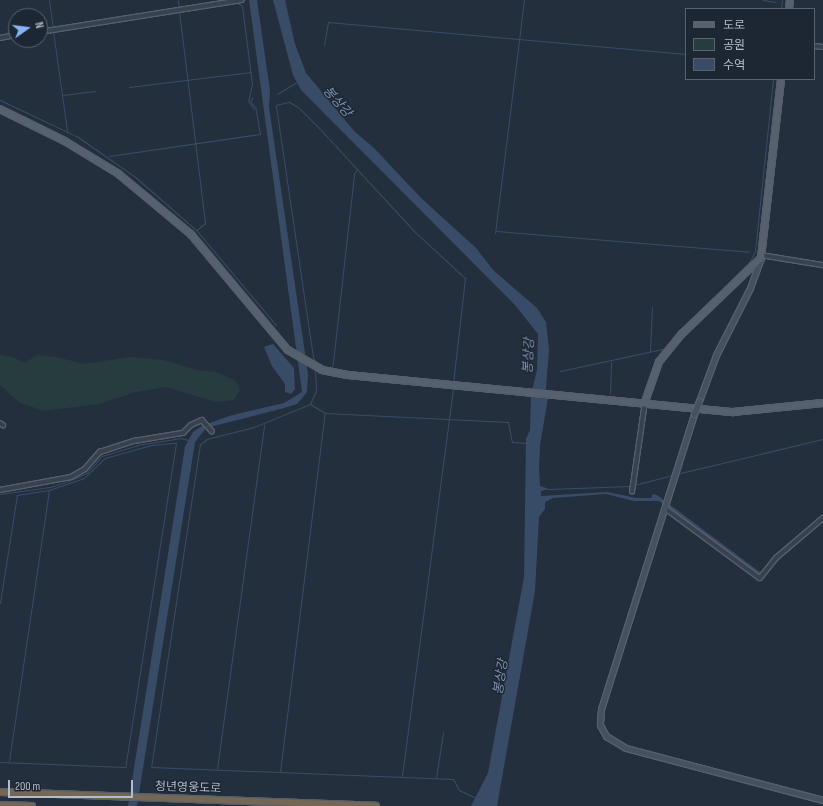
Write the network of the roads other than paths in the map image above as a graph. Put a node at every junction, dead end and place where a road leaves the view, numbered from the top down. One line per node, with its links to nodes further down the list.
1 (241, 0): 2 (street)
2 (48, 31)
3 (781, 80): 5 (main road)
4 (0, 109): 7 (main road)
5 (761, 257): 6 (street); 7 (main road); 12 (main road, bridge)
6 (823, 265)
7 (649, 403): 8 (main road); 11 (street)
8 (823, 403)
9 (210, 431): 10 (street)
10 (0, 490)
11 (632, 492)
12 (665, 507): 13 (street); 15 (main road)
13 (823, 518)
14 (0, 792): 18 (highway, 청년영웅도로)
15 (823, 800)
16 (0, 805): 17 (highway)
17 (32, 806)
18 (376, 806)

